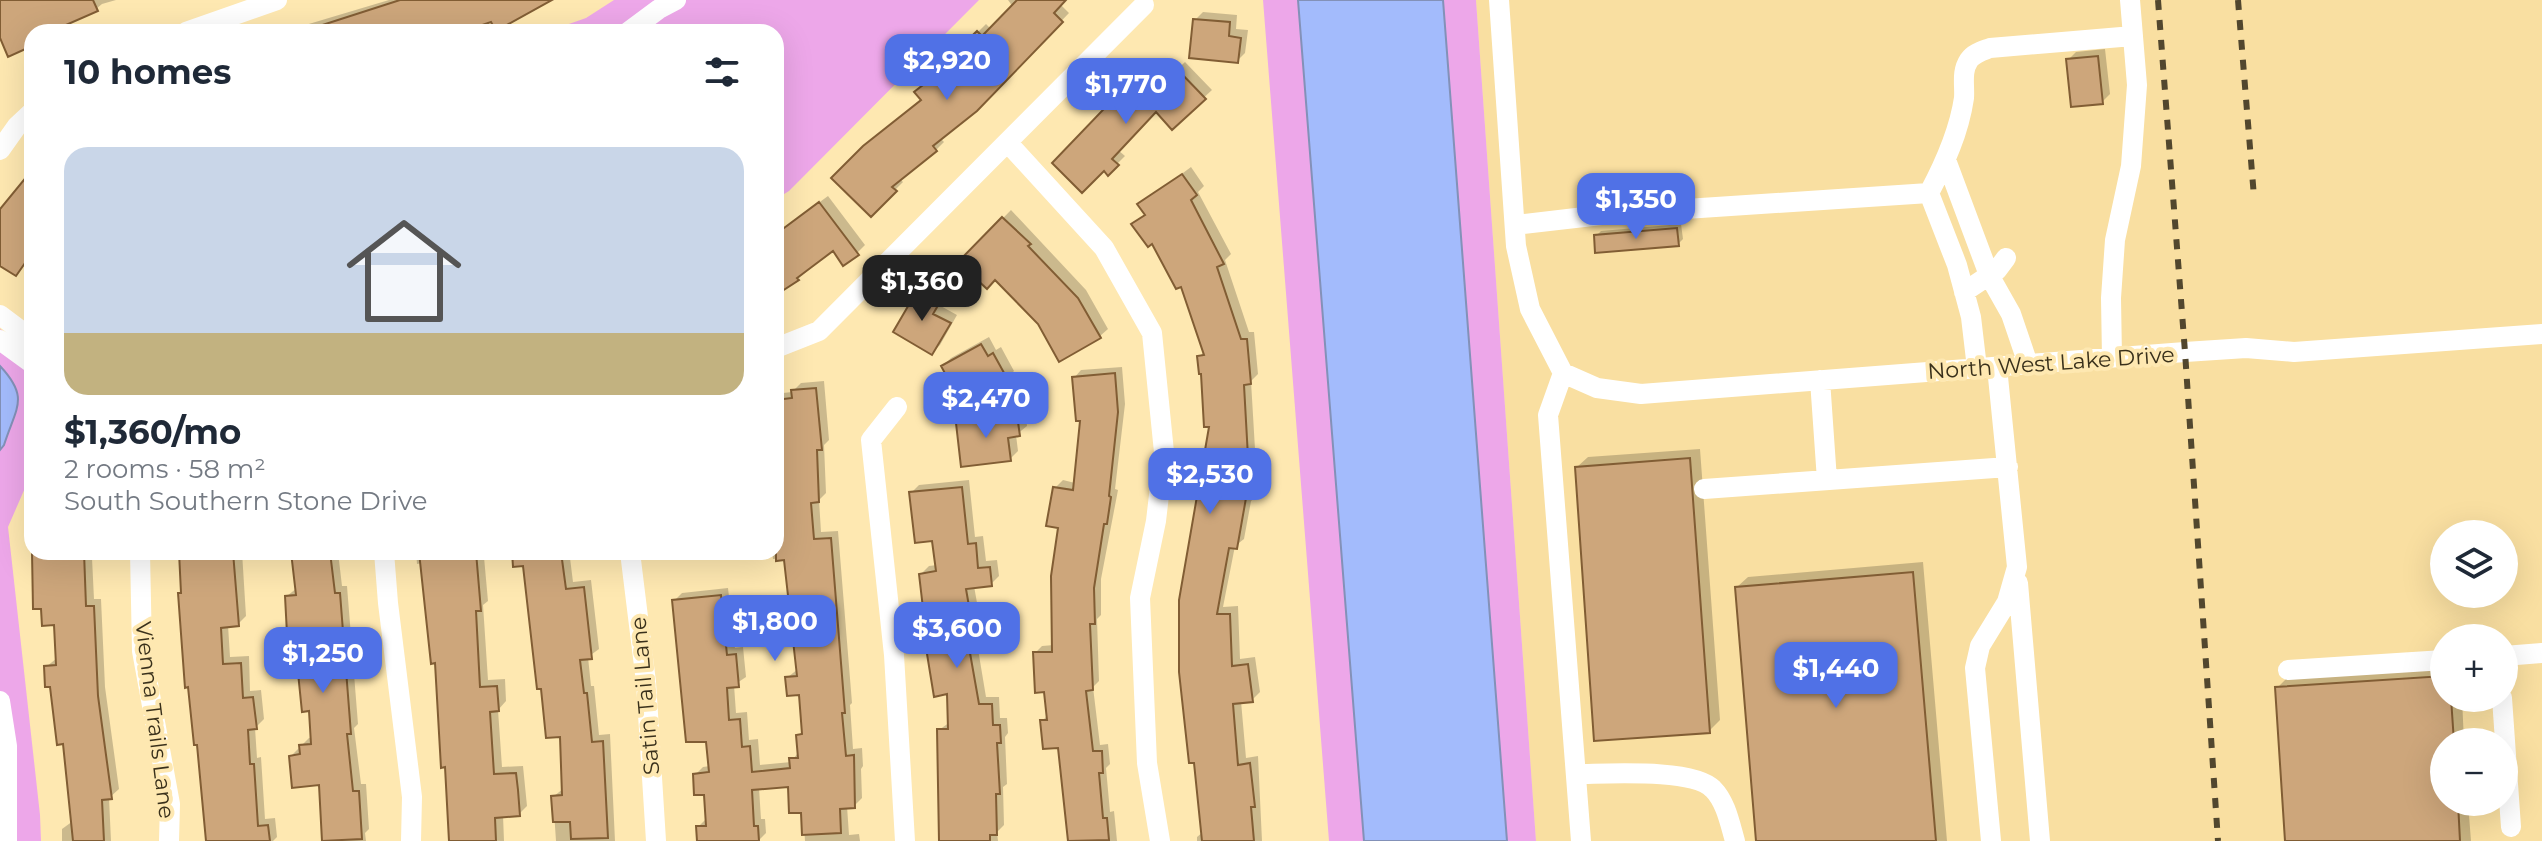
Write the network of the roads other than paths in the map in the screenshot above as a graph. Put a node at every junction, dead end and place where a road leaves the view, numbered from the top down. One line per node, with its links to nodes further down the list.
1 (277, 0): 6 (street)
2 (676, 0): 7 (street)
3 (1499, 0): 16 (street)
4 (2130, 0): 8 (street)
5 (1144, 5): 11 (street)
6 (209, 24)
7 (639, 24)
8 (2133, 36): 13 (street); 27 (street)
9 (0, 113): 10 (street)
10 (24, 119): 12 (street)
11 (1008, 143): 25 (street); 53 (street)
12 (0, 150)
13 (1946, 160): 14 (street); 15 (street)
14 (1929, 193): 16 (street); 17 (street)
15 (1968, 217): 17 (street); 19 (street)
16 (1515, 225): 30 (street)
17 (1946, 237): 20 (street)
18 (2006, 258): 19 (street)
19 (1989, 275): 20 (street); 28 (street)
20 (1964, 292): 29 (street)
21 (0, 315): 22 (street)
22 (24, 333)
23 (2542, 334): 27 (street, North West Lake Drive)
24 (0, 340): 26 (street)
25 (784, 345)
26 (24, 358)
27 (2112, 358): 28 (street, North West Lake Drive)
28 (2028, 364): 29 (street, North West Lake Drive)
29 (1987, 368): 31 (street, North West Lake Drive); 33 (street)
30 (1563, 373): 31 (street, North West Lake Drive); 46 (street)
31 (1820, 380): 34 (street)
32 (897, 407): 52 (street)
33 (2008, 467): 34 (street); 39 (street)
34 (1827, 480): 35 (street)
35 (1704, 489)
36 (140, 560): 49 (street, Vienna Trails Lane)
37 (385, 560): 50 (street)
38 (631, 560): 51 (street, Satin Tail Lane)
39 (2017, 567): 56 (street); 57 (street)
40 (2542, 653): 41 (street)
41 (2518, 655)
42 (2430, 661): 43 (street)
43 (2288, 670)
44 (0, 701): 48 (street)
45 (2503, 712): 47 (street)
46 (1576, 774): 54 (street); 55 (street)
47 (2511, 827)
48 (7, 841)
49 (169, 841)
50 (411, 841)
51 (656, 841)
52 (905, 841)
53 (1160, 841)
54 (1581, 841)
55 (1735, 841)
56 (1991, 841)
57 (2040, 841)

